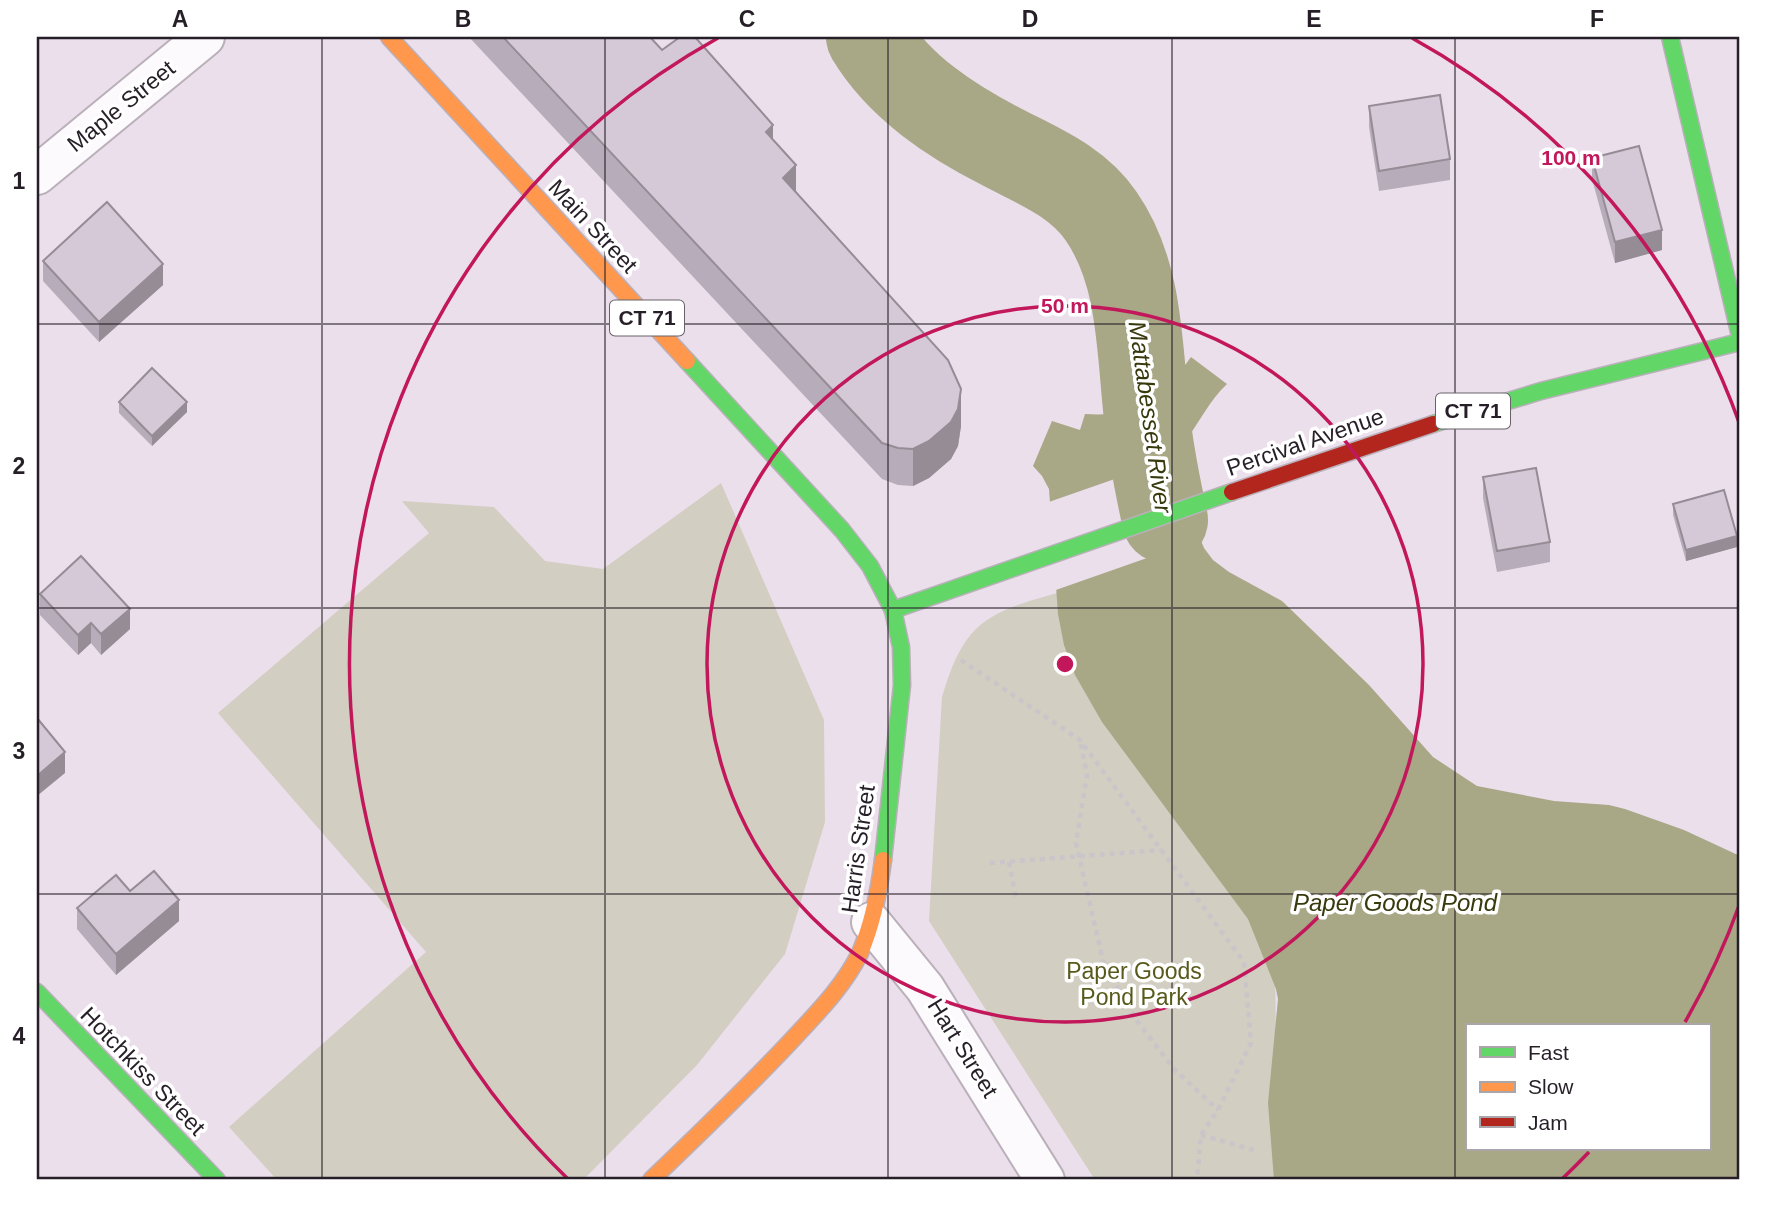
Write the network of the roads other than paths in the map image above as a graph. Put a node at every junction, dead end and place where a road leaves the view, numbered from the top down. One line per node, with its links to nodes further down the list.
1 (205, 37): 4 (street, Maple Street)
2 (389, 37): 7 (main road, Main Street / CT 71)
3 (1670, 37): 5 (main road)
4 (37, 175)
5 (1740, 336)
6 (1740, 342): 7 (main road, Percival Avenue / CT 71)
7 (893, 610): 8 (main road, Harris Street)
8 (871, 922): 11 (main road, Harris Street); 12 (street, Hart Street)
9 (37, 992): 10 (main road, Hotchkiss Street)
10 (217, 1180)
11 (651, 1180)
12 (1045, 1180)

